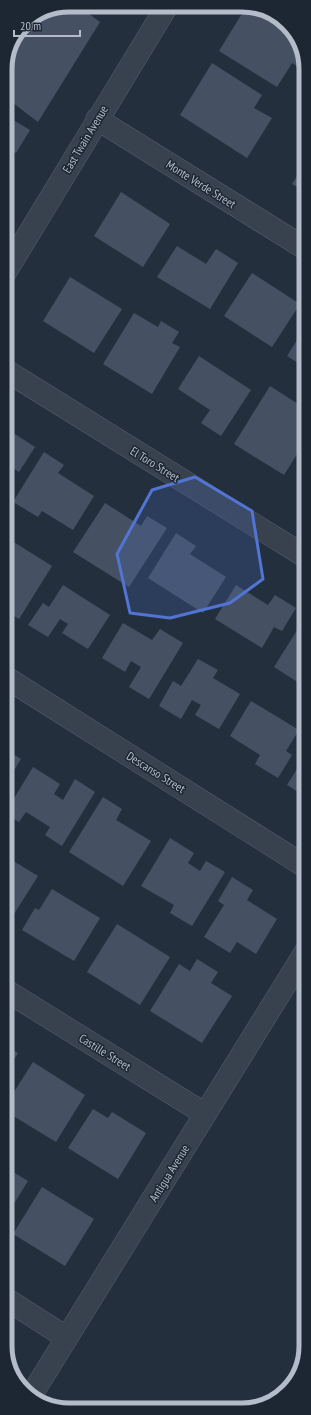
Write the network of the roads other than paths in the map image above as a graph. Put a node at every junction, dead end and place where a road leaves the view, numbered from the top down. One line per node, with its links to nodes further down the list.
1 (163, 12): 2 (street, East Twain Avenue)
2 (97, 119): 3 (street, Monte Verde Street); 4 (street, East Twain Avenue)
3 (299, 245)
4 (12, 261)
5 (12, 374): 6 (street, El Toro Street)
6 (299, 553)
7 (12, 681): 8 (street, Descanso Street)
8 (299, 863)
9 (299, 962): 11 (street, Antigua Avenue)
10 (12, 994): 11 (street, Castille Street)
11 (205, 1114): 13 (street, Antigua Avenue)
12 (12, 1303): 13 (street)
13 (67, 1338): 14 (street, Antigua Avenue)
14 (34, 1391)

